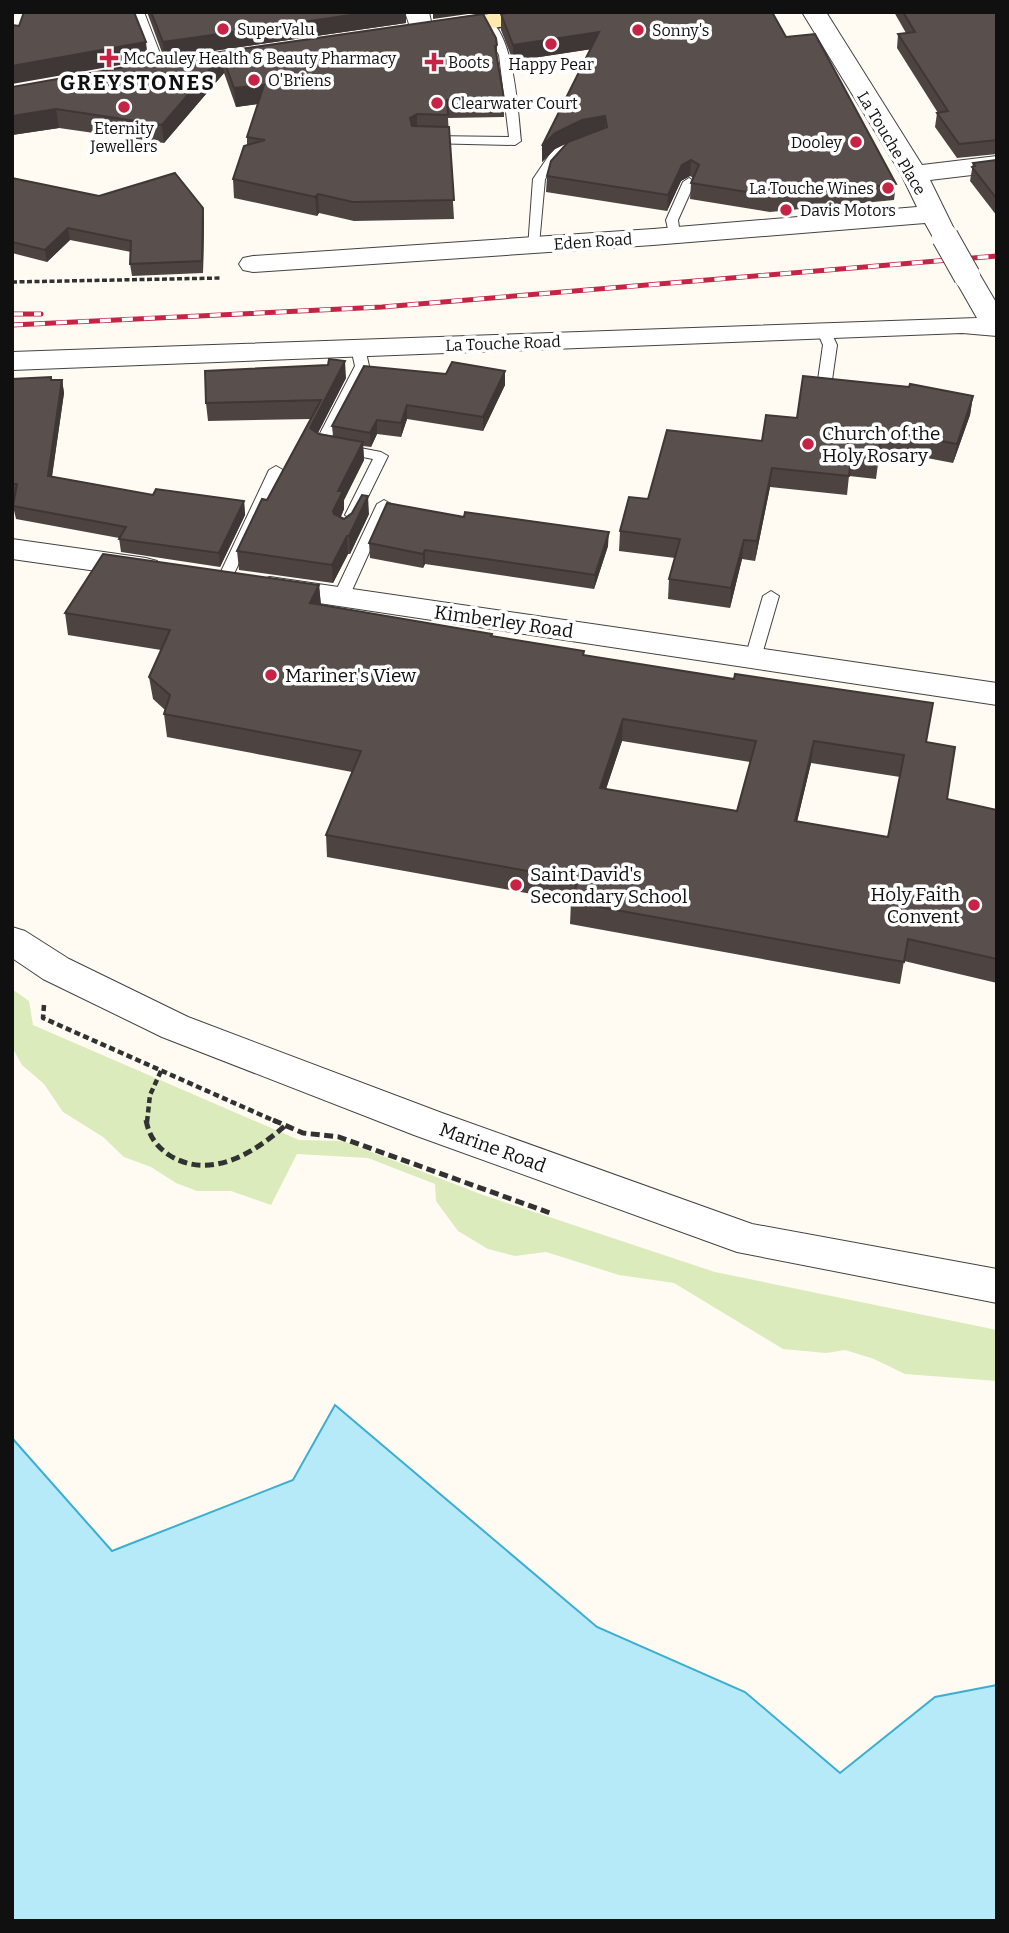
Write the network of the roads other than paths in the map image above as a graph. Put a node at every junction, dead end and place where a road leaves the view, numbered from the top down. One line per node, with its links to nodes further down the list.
1 (138, 12): 8 (lane)
2 (556, 12): 5 (main road)
3 (814, 12): 13 (street, La Touche Place)
4 (419, 22): 5 (main road); 6 (main road)
5 (487, 22): 11 (lane)
6 (395, 35)
7 (186, 65): 8 (main road)
8 (160, 69): 9 (main road)
9 (134, 74)
10 (600, 138): 17 (lane)
11 (417, 139)
12 (997, 164): 13 (street)
13 (914, 174): 15 (street, La Touche Place)
14 (689, 182): 16 (lane)
15 (939, 225): 16 (street, Eden Road); 19 (street, La Touche Place, bridge)
16 (674, 235): 17 (street, Eden Road)
17 (533, 245): 18 (street, Eden Road)
18 (253, 264)
19 (996, 327): 20 (street, La Touche Road)
20 (824, 331): 21 (street, La Touche Road); 23 (lane)
21 (358, 348): 22 (street, La Touche Road); 26 (lane)
22 (12, 361)
23 (825, 380)
24 (276, 470): 28 (lane)
25 (384, 504): 30 (lane)
26 (344, 530)
27 (12, 549): 28 (street, Kimberley Road)
28 (198, 576): 30 (street, Kimberley Road)
29 (771, 596): 31 (lane)
30 (341, 597): 31 (street, Kimberley Road)
31 (753, 658): 32 (street, Kimberley Road)
32 (997, 694)
33 (12, 940): 34 (street, Marine Road)
34 (997, 1286)

